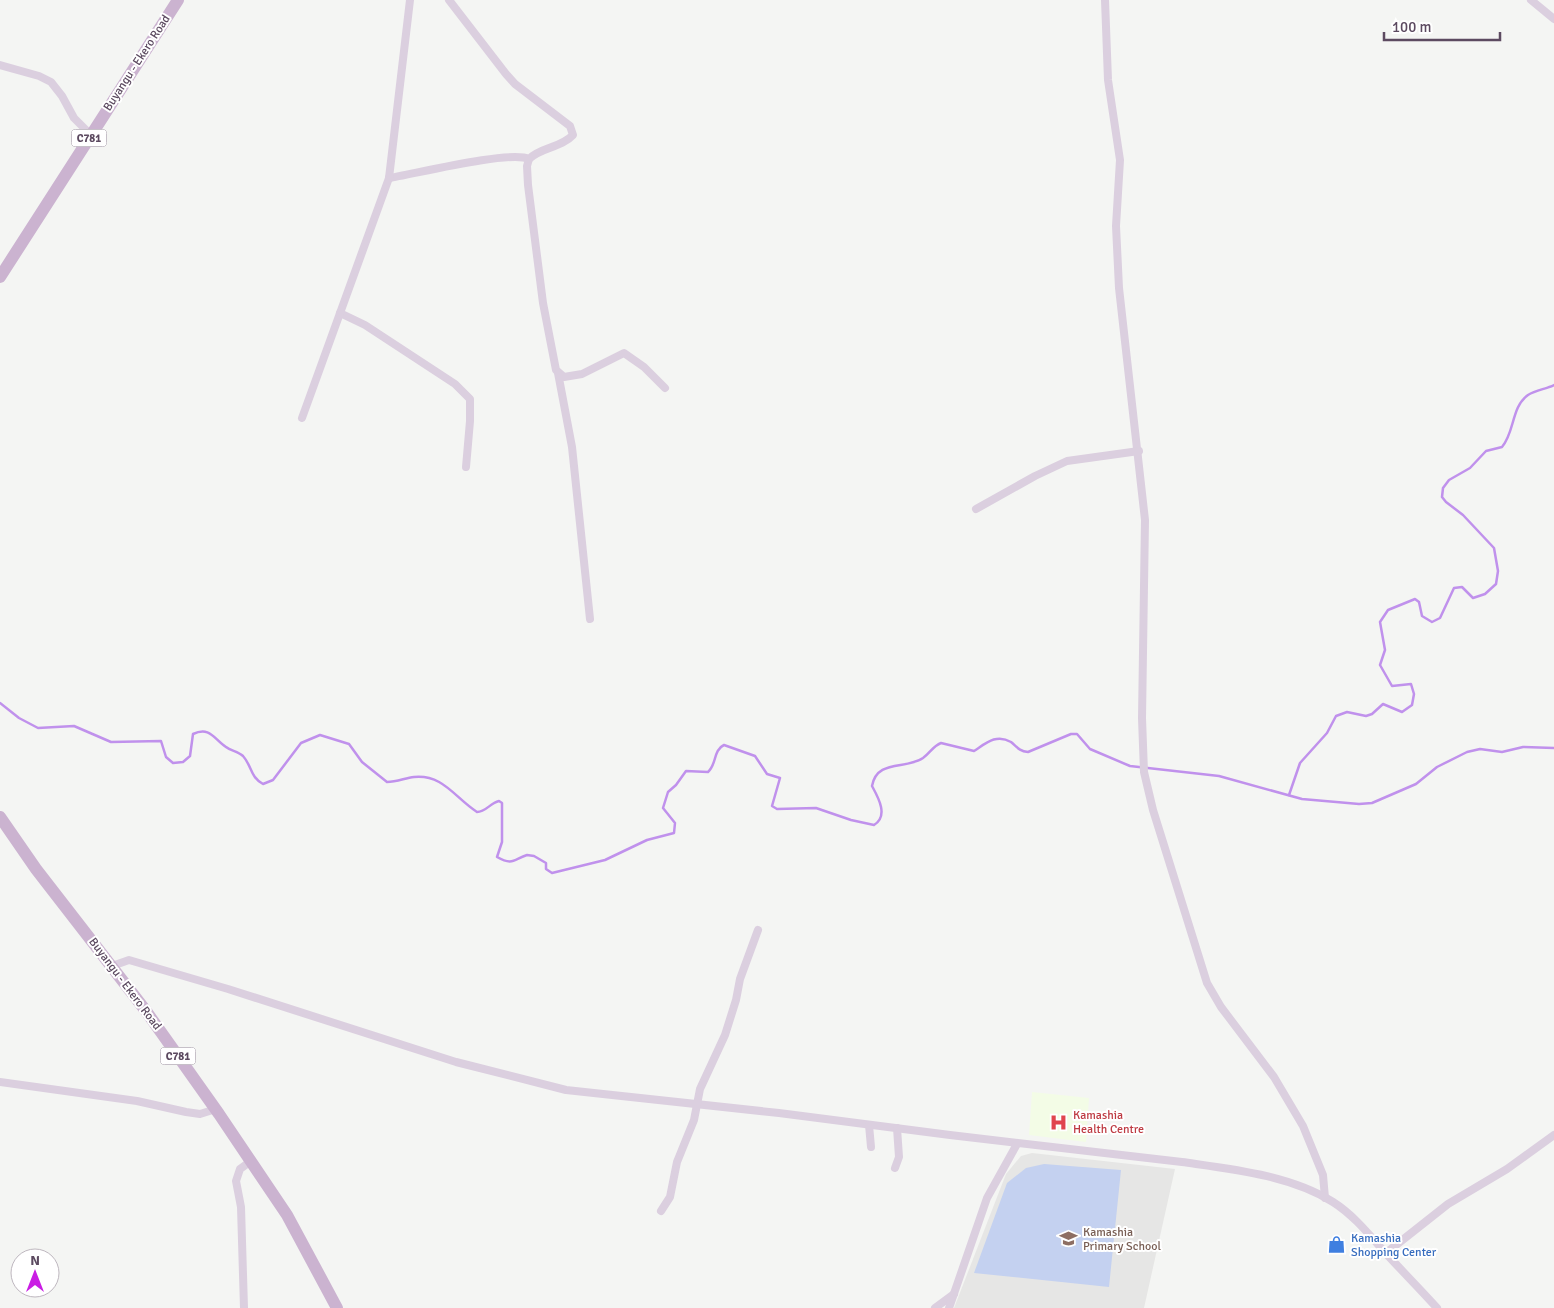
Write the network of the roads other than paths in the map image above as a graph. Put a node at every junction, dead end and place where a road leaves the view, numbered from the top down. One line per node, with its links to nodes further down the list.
1 (178, 0): 8 (main road, Buyangu - Ekero Road / C781)
2 (410, 0): 10 (street)
3 (449, 0): 9 (street)
4 (1105, 0): 16 (street)
5 (1531, 0): 6 (street)
6 (1554, 19)
7 (0, 65): 8 (street)
8 (91, 135): 11 (main road, Buyangu - Ekero Road / C781)
9 (529, 159): 10 (street); 13 (street)
10 (388, 178): 12 (street)
11 (0, 277)
12 (340, 313): 15 (street); 17 (street)
13 (558, 373): 14 (street); 19 (street)
14 (665, 388)
15 (302, 418)
16 (1139, 450): 18 (street); 33 (street)
17 (466, 467)
18 (976, 510)
19 (590, 619)
20 (0, 817): 22 (main road, Buyangu - Ekero Road / C781)
21 (758, 930): 24 (street)
22 (112, 966): 24 (street); 25 (main road, Buyangu - Ekero Road / C781)
23 (0, 1082): 25 (street)
24 (696, 1104): 26 (street); 34 (street)
25 (216, 1109): 31 (main road, Buyangu - Ekero Road / C781)
26 (870, 1125): 27 (street); 30 (street)
27 (896, 1128): 29 (street); 32 (street)
28 (1554, 1134): 35 (street)
29 (1017, 1144): 33 (street); 36 (street)
30 (871, 1147)
31 (251, 1161): 37 (street); 38 (main road, Buyangu - Ekero Road / C781)
32 (895, 1168)
33 (1325, 1198): 35 (street)
34 (660, 1211)
35 (1386, 1253): 41 (street)
36 (954, 1294): 39 (street); 40 (street)
37 (244, 1308)
38 (337, 1308)
39 (935, 1308)
40 (949, 1308)
41 (1437, 1308)

